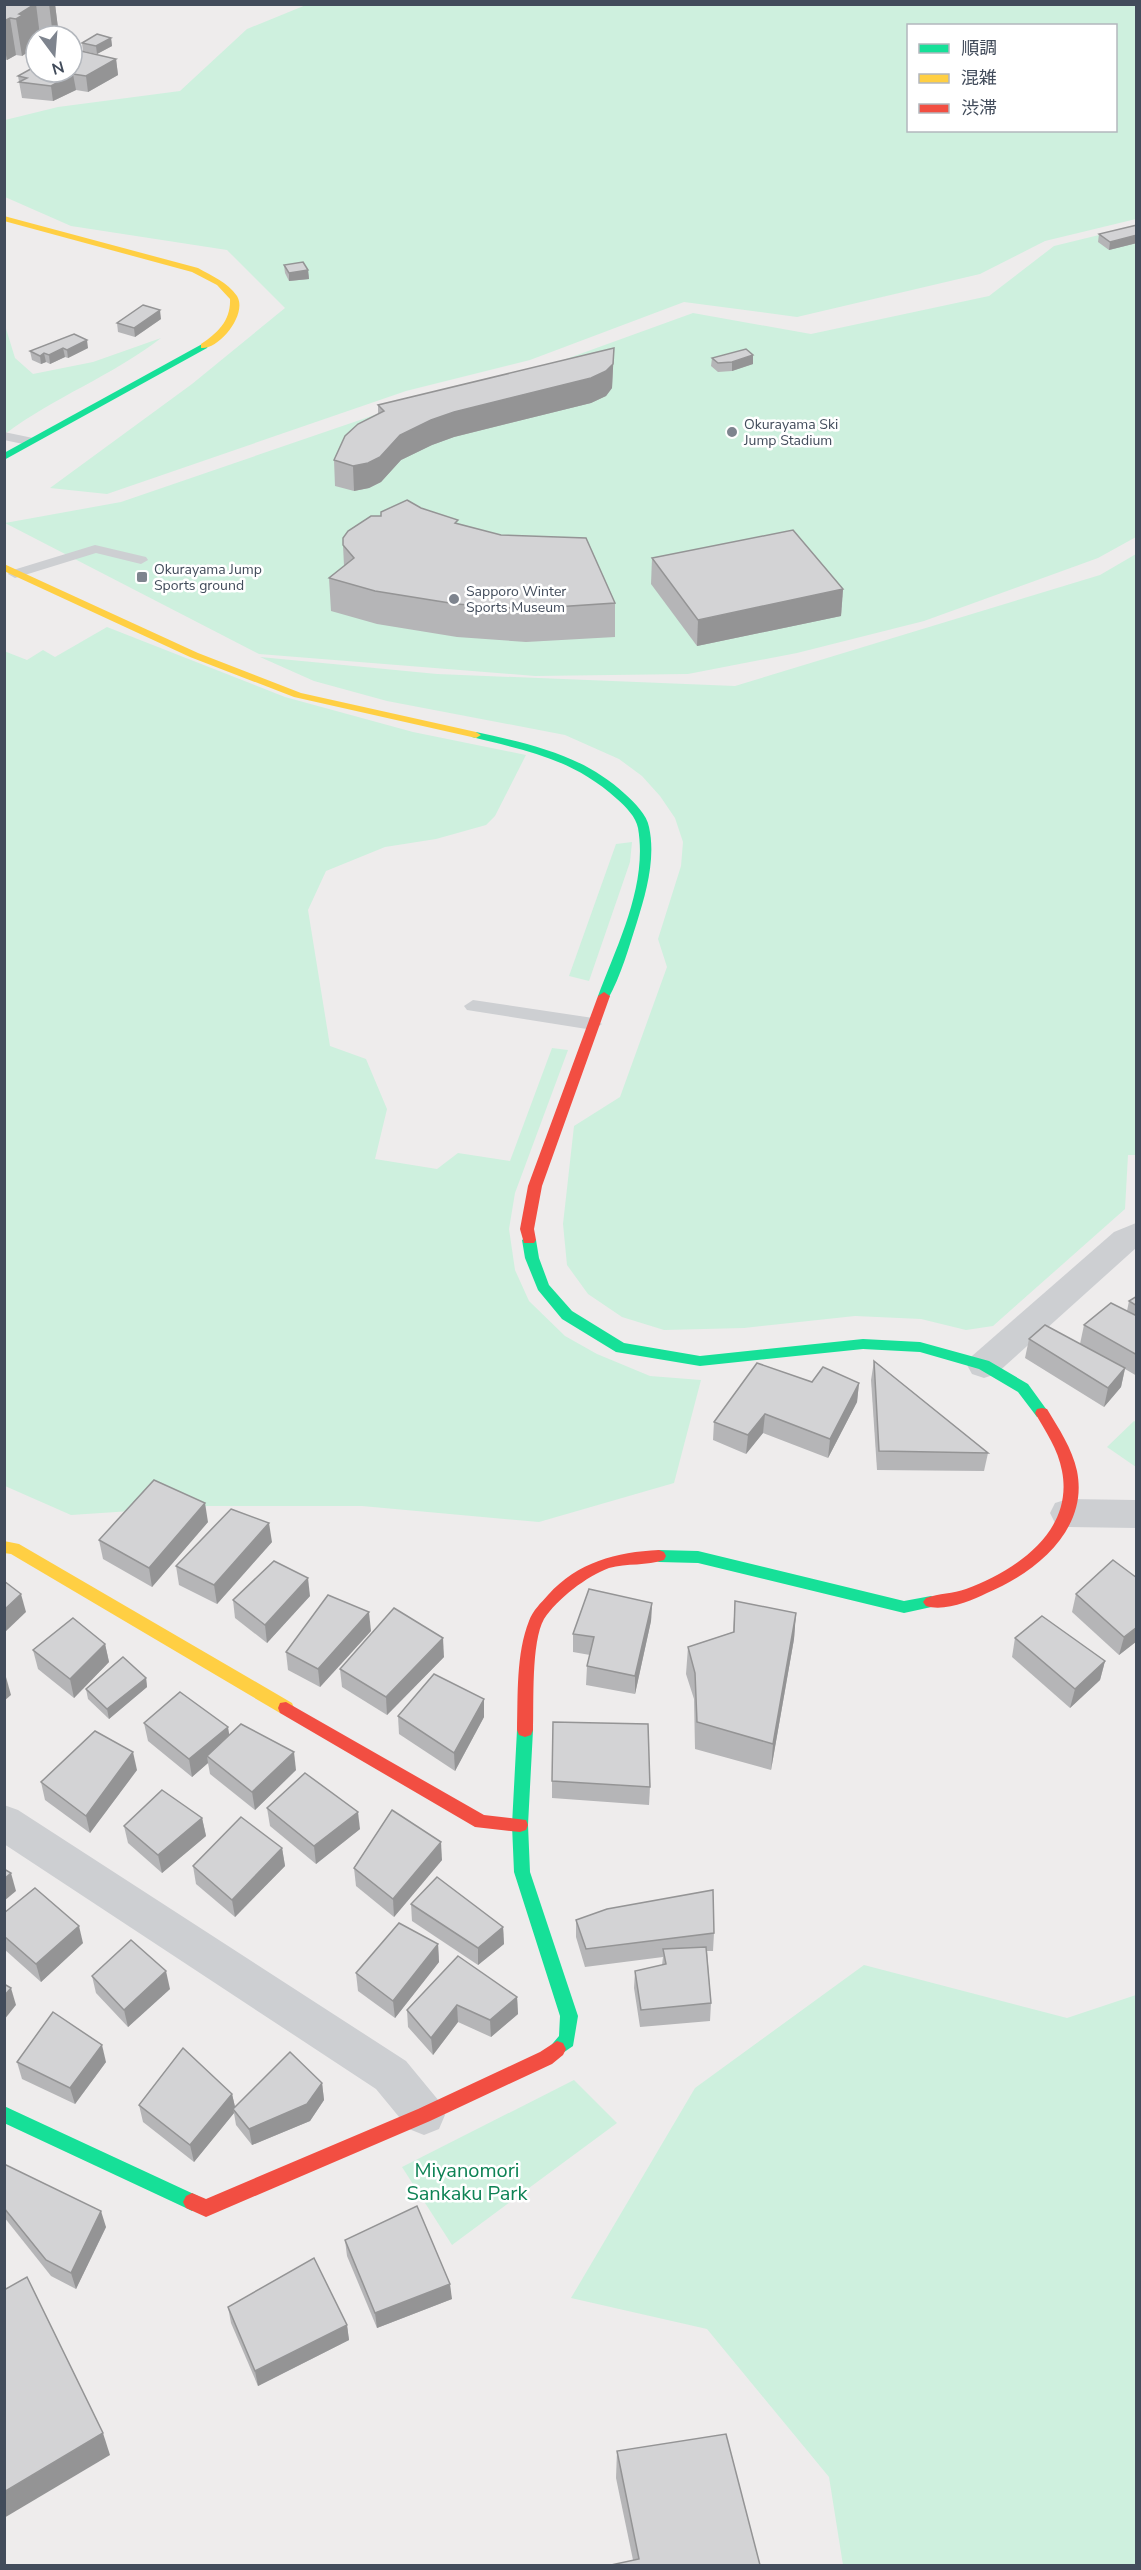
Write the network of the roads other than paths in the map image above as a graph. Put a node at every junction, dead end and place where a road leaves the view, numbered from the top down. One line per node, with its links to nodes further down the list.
1 (4, 218): 3 (street)
2 (4, 436): 3 (lane)
3 (28, 441): 4 (street)
4 (4, 457)
5 (141, 560): 6 (lane)
6 (10, 571): 8 (street)
7 (473, 1006): 8 (lane)
8 (593, 1024): 10 (street)
9 (1137, 1234): 10 (street)
10 (984, 1365): 11 (street)
11 (1068, 1513): 12 (street); 15 (street)
12 (1137, 1514)
13 (4, 1546): 15 (street)
14 (4, 1822): 17 (street)
15 (520, 1825): 17 (street)
16 (4, 2114): 17 (street)
17 (423, 2115)

